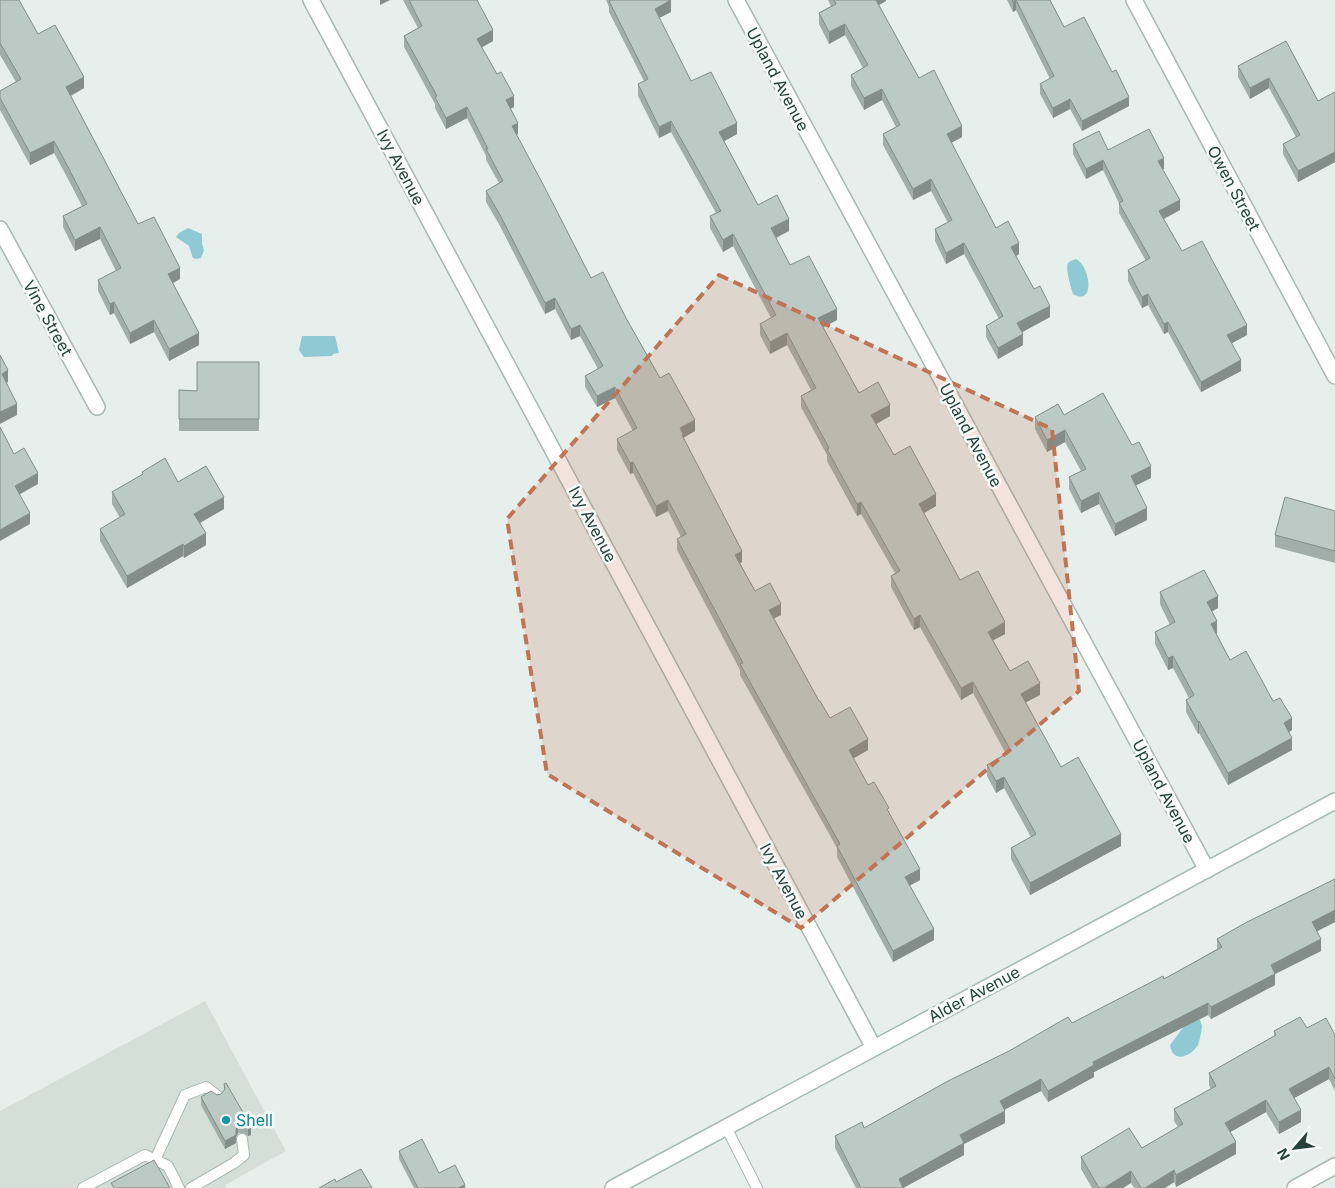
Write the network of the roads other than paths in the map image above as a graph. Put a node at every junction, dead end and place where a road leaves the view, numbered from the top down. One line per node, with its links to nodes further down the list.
1 (311, 0): 9 (street, Ivy Avenue)
2 (736, 0): 8 (street, Upland Avenue)
3 (1134, 0): 5 (street, Owen Street)
4 (0, 229): 6 (street, Vine Street)
5 (1335, 376)
6 (97, 407)
7 (1335, 801): 8 (street, Alder Avenue)
8 (1207, 870): 9 (street, Alder Avenue)
9 (874, 1048): 11 (street, Alder Avenue)
10 (218, 1096): 13 (lane)
11 (726, 1127): 18 (street, Alder Avenue); 19 (lane)
12 (242, 1139): 17 (lane)
13 (155, 1160): 15 (lane); 16 (lane)
14 (1335, 1166): 20 (street)
15 (83, 1188)
16 (179, 1188)
17 (191, 1188)
18 (613, 1188)
19 (757, 1188)
20 (1295, 1188)

